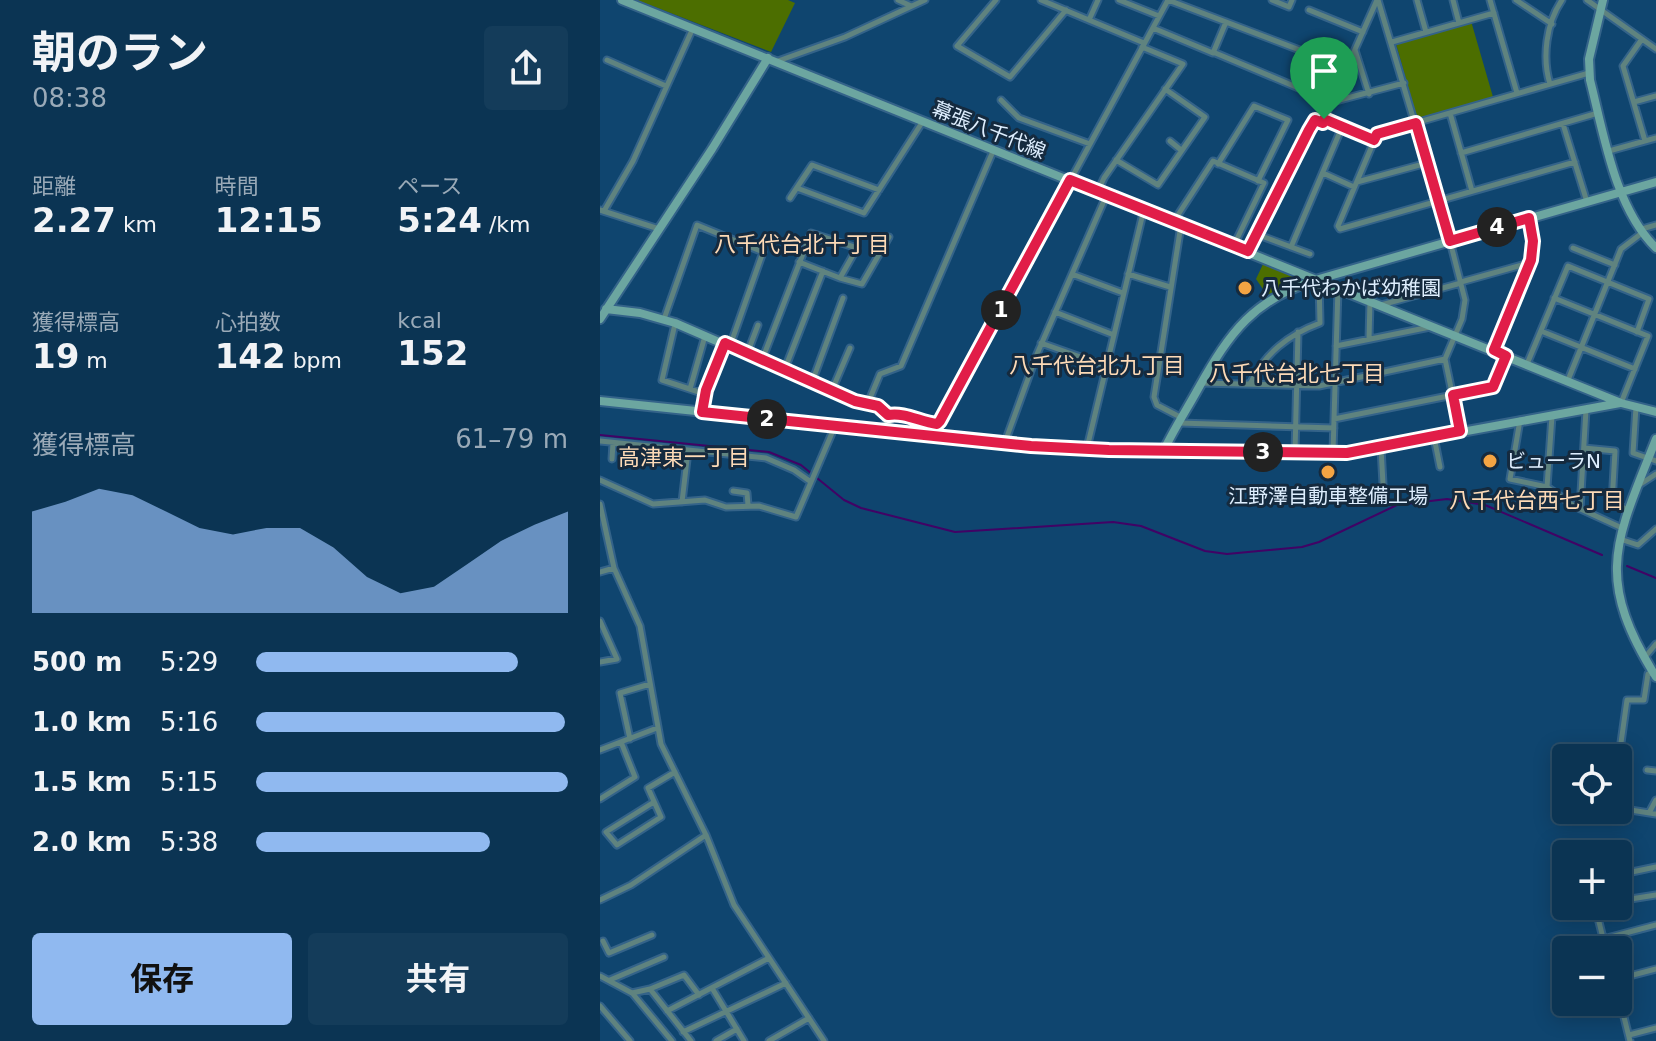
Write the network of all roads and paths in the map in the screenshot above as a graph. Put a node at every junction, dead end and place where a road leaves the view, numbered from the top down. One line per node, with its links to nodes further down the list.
1 (622, 0): 28 (street, 幕張八千代線)
2 (898, 0): 19 (street)
3 (925, 0): 19 (street)
4 (996, 0): 20 (street)
5 (1041, 0): 20 (street)
6 (1098, 0): 24 (street)
7 (1119, 0): 23 (street)
8 (1168, 0): 23 (street); 25 (street)
9 (1272, 0): 10 (street)
10 (1292, 0)
11 (1377, 0): 30 (street); 33 (street)
12 (1417, 0): 31 (street)
13 (1453, 0): 26 (street)
14 (1490, 0): 22 (street)
15 (1516, 0): 27 (street)
16 (1562, 0): 27 (street)
17 (1587, 0): 18 (street)
18 (1602, 5): 32 (street); 42 (street)
19 (912, 7): 40 (street)
20 (1066, 10): 24 (street)
21 (1309, 10): 30 (street)
22 (1494, 13): 26 (street); 47 (street)
23 (1159, 16): 29 (street)
24 (1089, 20): 34 (street)
25 (1226, 22): 37 (street); 41 (street)
26 (1459, 23): 31 (street)
27 (1552, 24): 44 (street)
28 (693, 28): 38 (street, 幕張八千代線); 45 (street)
29 (1153, 28): 34 (street); 37 (street)
30 (1363, 32): 36 (street)
31 (1426, 32): 33 (street)
32 (1642, 39): 35 (street); 52 (street)
33 (1392, 42): 43 (street)
34 (1143, 45): 46 (street); 64 (street)
35 (1656, 49)
36 (1355, 50): 41 (street); 48 (street)
37 (1213, 52): 51 (street)
38 (768, 58): 40 (street, 幕張八千代線); 91 (street)
39 (607, 60): 45 (street)
40 (778, 61): 56 (street, 幕張八千代線)
41 (1347, 68): 51 (street)
42 (1589, 73): 44 (street); 54 (street)
43 (1404, 83): 48 (street); 57 (street)
44 (1550, 84): 47 (street)
45 (666, 86): 87 (street)
46 (1165, 89): 66 (street); 69 (street)
47 (1517, 93): 53 (street)
48 (1369, 94): 51 (street)
49 (1656, 96): 52 (street)
50 (1001, 100): 64 (street)
51 (1332, 102): 55 (street)
52 (1634, 102): 63 (street)
53 (1450, 113): 57 (street); 68 (street)
54 (1598, 113): 58 (street); 67 (street)
55 (1324, 119): 59 (street); 93 (street)
56 (923, 121): 65 (street, 幕張八千代線); 79 (street)
57 (1416, 123): 61 (street); 71 (street)
58 (1563, 124): 68 (street); 70 (street)
59 (1342, 127): 61 (street); 73 (street)
60 (1656, 138): 63 (street)
61 (1374, 140): 77 (street)
62 (1170, 141): 66 (street)
63 (1645, 141): 67 (street)
64 (1090, 144): 74 (street)
65 (994, 149): 74 (street, 幕張八千代線); 160 (street)
66 (1181, 150): 69 (street)
67 (1609, 151): 81 (street)
68 (1461, 153): 80 (street)
69 (1116, 160): 82 (street)
70 (1575, 162): 80 (street); 85 (street)
71 (1427, 163): 77 (street); 84 (street)
72 (1218, 164): 75 (street); 75 (street); 89 (street)
73 (1323, 173): 77 (street); 97 (street)
74 (1070, 180): 82 (street, 幕張八千代線); 166 (street)
75 (1258, 181): 96 (street)
76 (1656, 182): 81 (street)
77 (1355, 185): 84 (street)
78 (797, 188): 79 (street); 79 (street); 83 (street)
79 (879, 190)
80 (1472, 191): 84 (street)
81 (1621, 192): 85 (street); 92 (street)
82 (1103, 193): 86 (street, 幕張八千代線); 106 (street)
83 (790, 198)
84 (1438, 201): 95 (street)
85 (1587, 202): 88 (street)
86 (1144, 209): 89 (street, 幕張八千代線); 107 (street)
87 (602, 210): 91 (street)
88 (1529, 218): 95 (street); 103 (street)
89 (1178, 223): 96 (street, 幕張八千代線); 112 (street)
90 (1656, 225): 92 (street)
91 (659, 229): 119 (street)
92 (1640, 232): 99 (street); 104 (street)
93 (1256, 234): 97 (street); 100 (street)
94 (889, 237): 108 (street)
95 (1450, 241): 109 (street); 111 (street)
96 (1234, 245): 100 (street, 幕張八千代線)
97 (1291, 247): 101 (street)
98 (1573, 248): 104 (street)
99 (1656, 248)
100 (1248, 251): 109 (street, 幕張八千代線)
101 (1310, 254)
102 (799, 262): 105 (street); 108 (street); 143 (street)
103 (1530, 263): 111 (street); 139 (street)
104 (1615, 265): 110 (street)
105 (823, 271): 108 (street); 147 (street)
106 (1072, 274): 114 (street); 120 (street)
107 (1128, 274): 112 (street); 114 (street)
108 (840, 278)
109 (1319, 279): 113 (street, 幕張八千代線); 128 (street); 150 (street)
110 (1608, 282): 116 (street); 121 (street); 129 (street)
111 (1461, 283): 118 (street); 132 (street)
112 (1170, 287): 169 (street)
113 (1338, 288): 117 (street, 幕張八千代線); 136 (street)
114 (1124, 293): 131 (street)
115 (843, 298): 149 (street)
116 (1554, 298): 121 (street); 127 (street)
117 (1370, 301): 118 (street, 幕張八千代線); 133 (street)
118 (1380, 305): 126 (street, 幕張八千代線)
119 (603, 308): 122 (street); 123 (street)
120 (1055, 312): 131 (street); 134 (street)
121 (1595, 315): 129 (street); 137 (street)
122 (600, 319)
123 (664, 319): 124 (street); 135 (street)
124 (675, 323): 130 (street); 154 (street)
125 (758, 325): 140 (street)
126 (1434, 326): 132 (street, 幕張八千代線); 133 (street)
127 (1541, 331): 137 (street); 144 (street)
128 (1298, 332): 152 (street); 153 (street)
129 (1637, 332): 146 (street)
130 (705, 335): 135 (street); 154 (street)
131 (1114, 335): 145 (street)
132 (1455, 335): 139 (street, 幕張八千代線); 142 (street)
133 (1369, 339): 136 (street)
134 (1041, 343): 145 (street); 179 (street)
135 (728, 345): 140 (street); 156 (street)
136 (1336, 346): 151 (street)
137 (1581, 347): 146 (street); 148 (street)
138 (850, 348): 155 (street)
139 (1494, 350): 141 (street, 幕張八千代線)
140 (747, 354): 143 (street)
141 (1506, 356): 144 (street, 幕張八千代線); 157 (street)
142 (1445, 359): 151 (street); 157 (street)
143 (762, 360): 147 (street)
144 (1527, 364): 148 (street, 幕張八千代線)
145 (1106, 366): 182 (street)
146 (1635, 369): 159 (street)
147 (784, 371): 149 (street)
148 (1568, 380): 159 (street, 幕張八千代線)
149 (812, 383): 155 (street)
150 (1201, 383): 152 (street); 169 (street)
151 (1335, 383): 153 (street); 167 (street)
152 (1250, 384): 153 (street)
153 (1297, 385): 171 (street)
154 (690, 389): 156 (street)
155 (831, 391): 160 (street)
156 (705, 394): 163 (street)
157 (1453, 395): 167 (street); 174 (street)
158 (600, 401): 163 (street)
159 (1621, 403): 161 (street, 幕張八千代線); 162 (street)
160 (868, 404): 166 (street)
161 (1636, 405): 164 (street, 幕張八千代線); 188 (street)
162 (1586, 407): 165 (street); 181 (street)
163 (702, 412): 170 (street)
164 (1656, 412)
165 (1552, 414): 168 (street); 195 (street)
166 (888, 415): 173 (street)
167 (1334, 419): 172 (street)
168 (1521, 419): 174 (street); 195 (street)
169 (1180, 421): 171 (street); 183 (street)
170 (835, 426): 173 (street); 192 (street)
171 (1296, 426): 172 (street); 185 (street)
172 (1334, 428): 186 (street)
173 (887, 431): 179 (street)
174 (1460, 431): 175 (street)
175 (1434, 436): 180 (street); 189 (street)
176 (1656, 439): 188 (street)
177 (600, 441): 178 (street)
178 (613, 443): 184 (street); 187 (street)
179 (1004, 443): 182 (street)
180 (1381, 447): 186 (street); 193 (street)
181 (1584, 448): 200 (street); 201 (street)
182 (1087, 449): 183 (street)
183 (1164, 450): 185 (street)
184 (688, 451): 192 (street); 197 (street)
185 (1295, 453): 186 (street)
186 (1333, 453)
187 (612, 459)
188 (1652, 460): 194 (street)
189 (1440, 467)
190 (1656, 474): 194 (street)
191 (600, 480): 197 (street)
192 (811, 480): 199 (street)
193 (1383, 484)
194 (1638, 485): 201 (street)
195 (1547, 487): 200 (street)
196 (733, 491): 199 (street)
197 (682, 502): 199 (street)
198 (600, 504): 205 (street)
199 (748, 505)
200 (1580, 509): 202 (street)
201 (1629, 510): 202 (street)
202 (1622, 528): 204 (street)
203 (1656, 529): 204 (street)
204 (1619, 539): 209 (street)
205 (614, 568): 206 (street); 212 (street)
206 (600, 572)
207 (600, 621): 210 (street)
208 (1655, 649): 209 (street)
209 (1644, 658): 211 (street)
210 (600, 662)
211 (1655, 675): 217 (street)
212 (650, 684): 213 (street); 215 (street)
213 (657, 728): 215 (street); 221 (street)
214 (600, 738): 218 (street)
215 (630, 739): 216 (street)
216 (621, 742): 218 (street); 222 (street)
217 (1621, 744)
218 (601, 750)
219 (1647, 770): 220 (street)
220 (1656, 771)
221 (675, 772): 224 (street); 227 (street)
222 (600, 799)
223 (1656, 800): 226 (street)
224 (654, 802): 224 (street)
225 (1632, 810): 226 (street)
226 (1653, 813)
227 (706, 835): 232 (street); 238 (street)
228 (1656, 867): 229 (street)
229 (1632, 872)
230 (1656, 895): 231 (street)
231 (1632, 899)
232 (600, 900)
233 (1656, 925): 235 (street)
234 (652, 935): 236 (street)
235 (1614, 936)
236 (601, 939)
237 (664, 957): 242 (street)
238 (769, 958): 243 (street); 244 (street)
239 (1656, 969): 240 (street)
240 (1632, 975)
241 (600, 976): 242 (street)
242 (609, 981): 246 (street)
243 (786, 983): 250 (street); 252 (street)
244 (712, 988): 247 (street); 250 (street)
245 (650, 989): 246 (street); 247 (street); 249 (street)
246 (632, 993): 258 (street)
247 (699, 995): 249 (street)
248 (600, 1006): 257 (street)
249 (667, 1011): 255 (street)
250 (727, 1011): 254 (street); 255 (street)
251 (1624, 1016): 256 (street)
252 (809, 1018): 262 (street); 263 (street)
253 (1656, 1028): 256 (street)
254 (737, 1029): 260 (street); 261 (street)
255 (683, 1032): 259 (street)
256 (1630, 1038)
257 (630, 1041)
258 (672, 1041)
259 (691, 1041)
260 (716, 1041)
261 (744, 1041)
262 (769, 1041)
263 (824, 1041)

